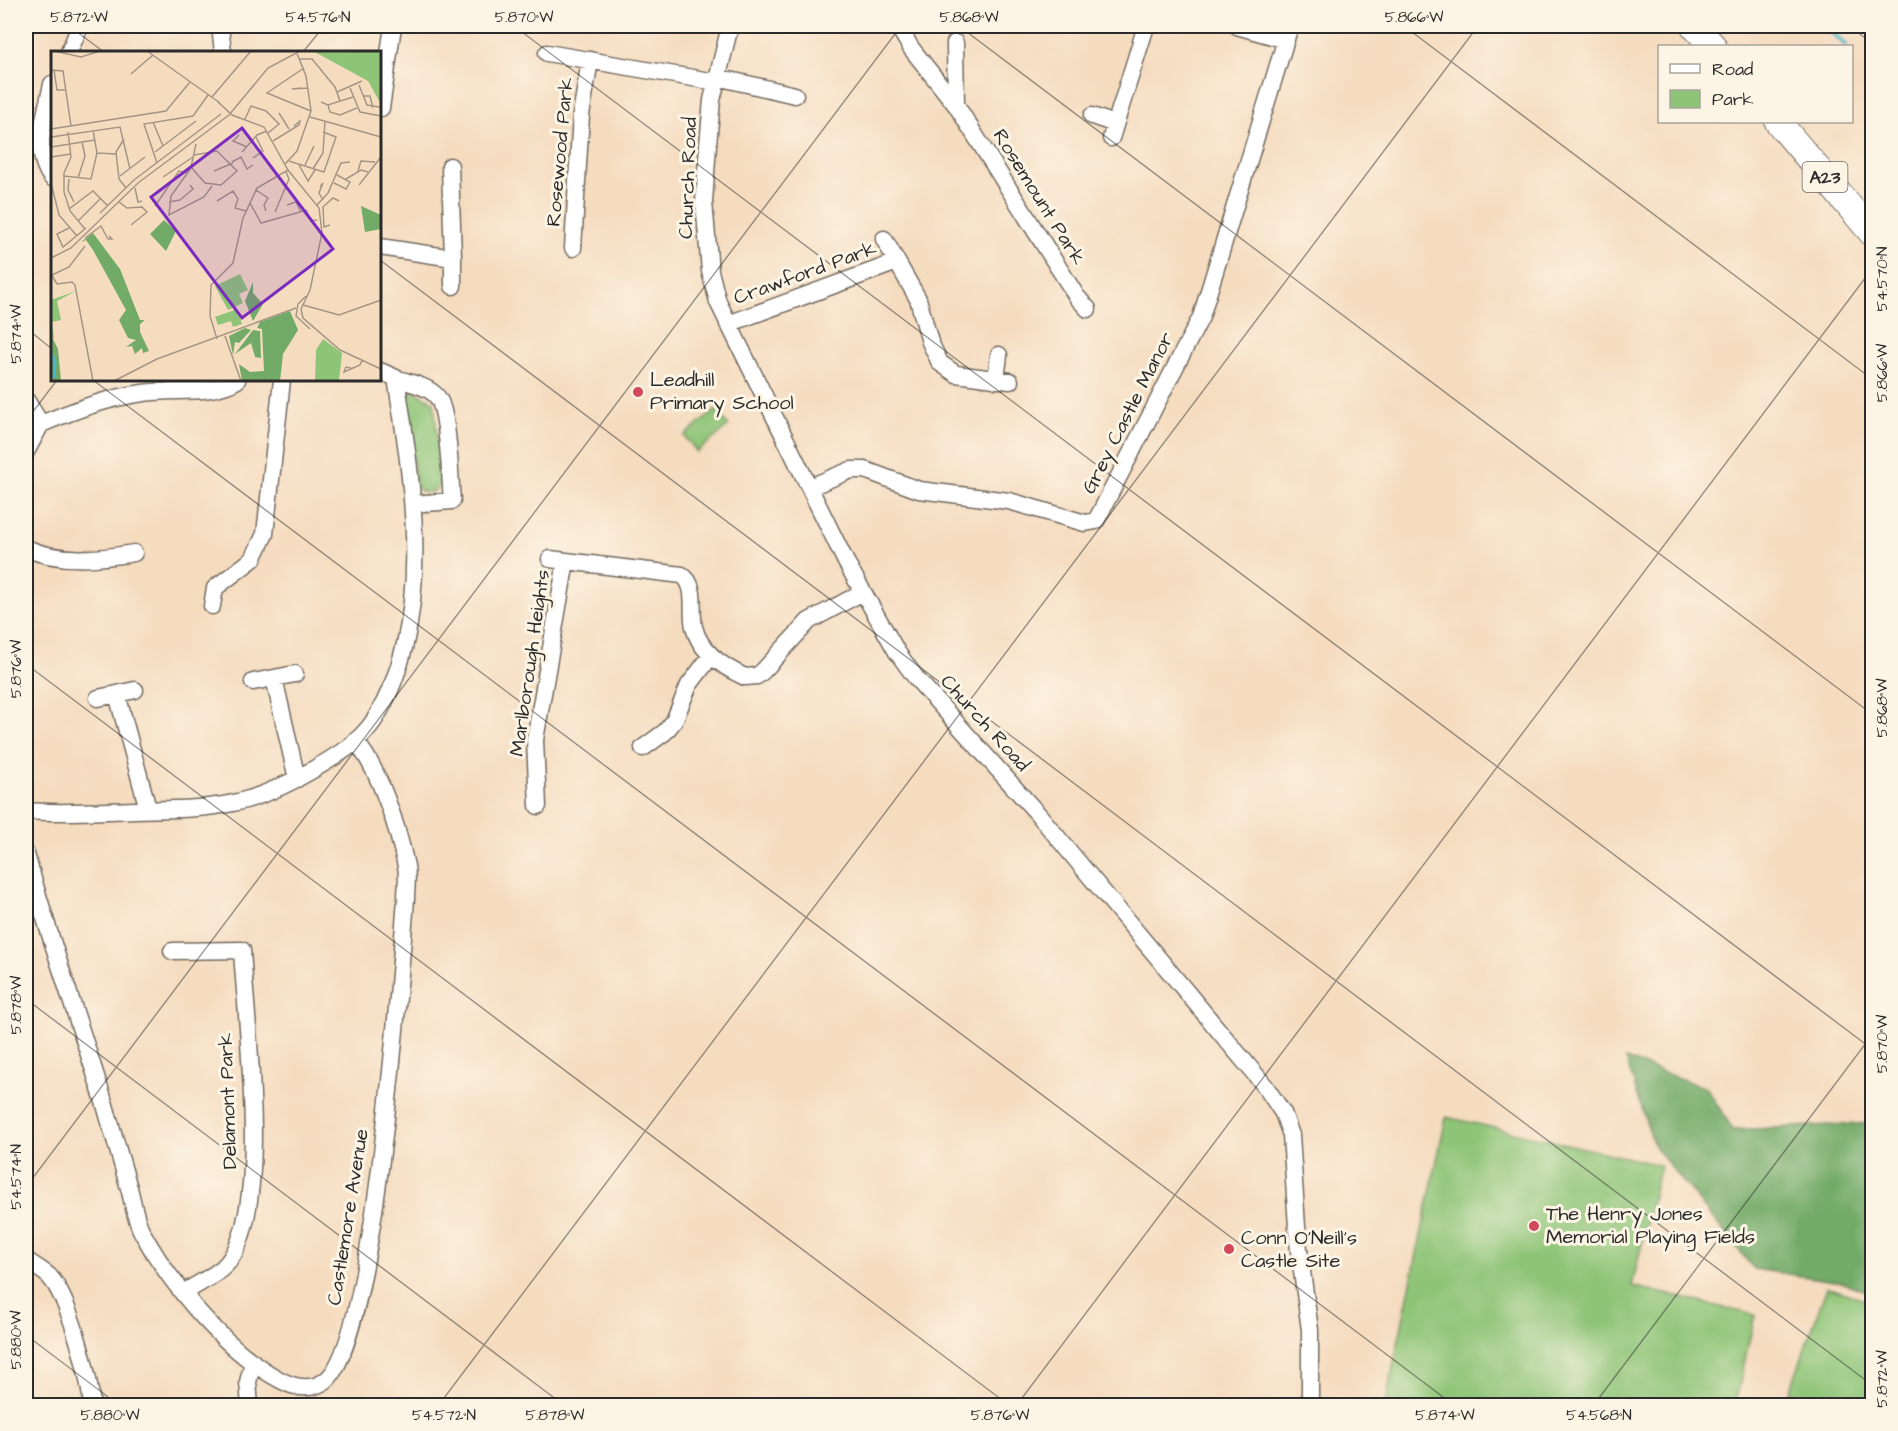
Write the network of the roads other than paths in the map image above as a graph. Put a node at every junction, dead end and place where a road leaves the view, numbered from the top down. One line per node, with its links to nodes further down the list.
1 (80, 26): 12 (street)
2 (220, 26): 13 (street)
3 (393, 26): 20 (street)
4 (730, 26): 16 (street, Church Road)
5 (898, 26): 19 (street, Rosemount Park)
6 (1146, 26): 21 (street)
7 (1237, 26): 9 (street, Grey Castle Manor)
8 (1694, 26): 11 (main road)
9 (1288, 33): 43 (street, Grey Castle Manor)
10 (955, 43): 19 (street)
11 (1712, 45)
12 (69, 51)
13 (223, 51)
14 (548, 53): 15 (street, Rosewood Park)
15 (590, 60): 16 (street, Rosewood Park); 28 (street, Rosewood Park)
16 (716, 80): 18 (street, Rosewood Park); 33 (street, Church Road)
17 (51, 89): 24 (street)
18 (795, 95)
19 (956, 105): 32 (street, Rosemount Park)
20 (381, 108)
21 (1092, 116)
22 (1779, 123): 25 (main road, A23)
23 (450, 166): 29 (street)
24 (51, 177)
25 (1872, 232)
26 (884, 239): 30 (street, Crawford Park)
27 (381, 247): 29 (street)
28 (573, 248)
29 (453, 258): 31 (street)
30 (897, 262): 33 (street, Crawford Park); 34 (street, Crawford Park)
31 (453, 286)
32 (1088, 309)
33 (728, 324): 43 (street, Church Road)
34 (999, 355)
35 (381, 371): 36 (street)
36 (396, 378): 44 (street); 44 (street)
37 (235, 381): 39 (street)
38 (282, 381): 48 (street)
39 (144, 386): 41 (street)
40 (26, 400): 41 (street)
41 (41, 424): 42 (street)
42 (26, 452)
43 (810, 487): 47 (street, Church Road)
44 (413, 504): 56 (street)
45 (26, 548): 46 (street)
46 (134, 554)
47 (863, 592): 49 (street, Marlborough Heights); 70 (street, Church Road)
48 (212, 606)
49 (711, 656): 57 (street); 59 (street, Marlborough Heights)
50 (295, 674): 51 (street)
51 (274, 678): 52 (street); 58 (street)
52 (252, 682)
53 (135, 690): 54 (street)
54 (117, 694): 55 (street); 60 (street)
55 (98, 698)
56 (355, 741): 58 (street); 67 (street, Castlemore Avenue)
57 (643, 748)
58 (297, 779): 60 (street)
59 (538, 806)
60 (148, 809): 61 (street)
61 (26, 812)
62 (26, 854): 63 (street, Castlemore Avenue)
63 (31, 896): 66 (street, Castlemore Avenue)
64 (172, 951): 66 (street, Delamont Park)
65 (26, 1260): 68 (street)
66 (184, 1293): 67 (street, Castlemore Avenue)
67 (252, 1362): 69 (street)
68 (92, 1406)
69 (250, 1406)
70 (1310, 1406)

